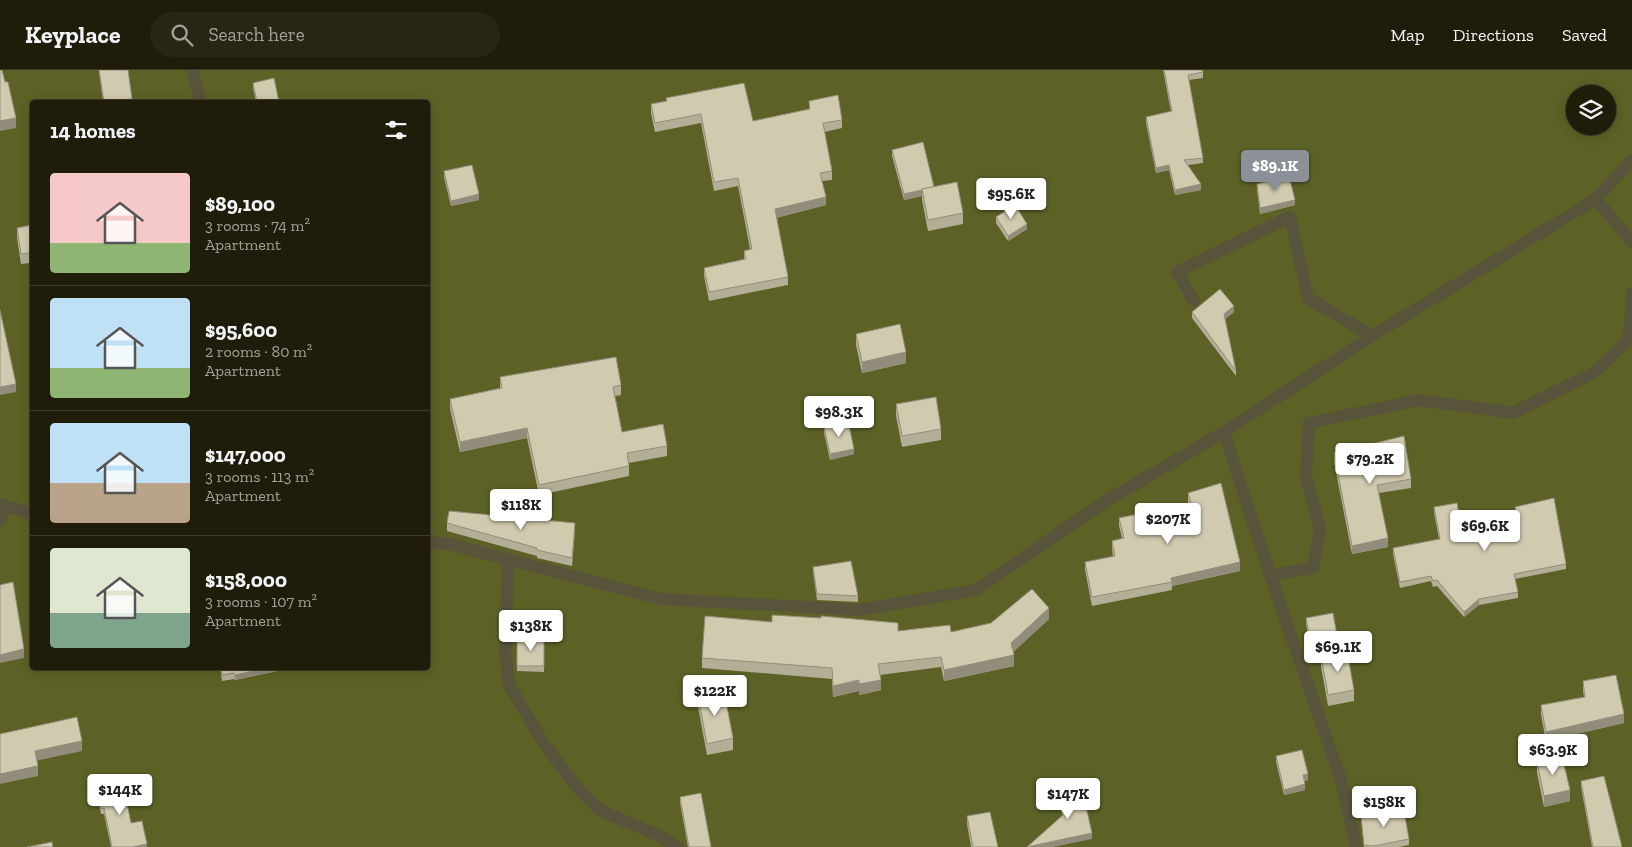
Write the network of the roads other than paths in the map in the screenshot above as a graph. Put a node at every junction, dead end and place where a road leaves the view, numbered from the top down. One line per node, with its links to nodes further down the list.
1 (192, 70): 2 (street)
2 (200, 100)
3 (1632, 160): 4 (street)
4 (1596, 199): 5 (street); 8 (street)
5 (1632, 242)
6 (1632, 293): 15 (street)
7 (1194, 301): 8 (street)
8 (1372, 336): 9 (street)
9 (1224, 432): 14 (street); 15 (street)
10 (2, 505): 11 (street); 12 (street)
11 (30, 513)
12 (0, 520)
13 (430, 542): 14 (street)
14 (508, 559): 16 (street)
15 (1270, 575): 17 (street)
16 (678, 847)
17 (1356, 847)

